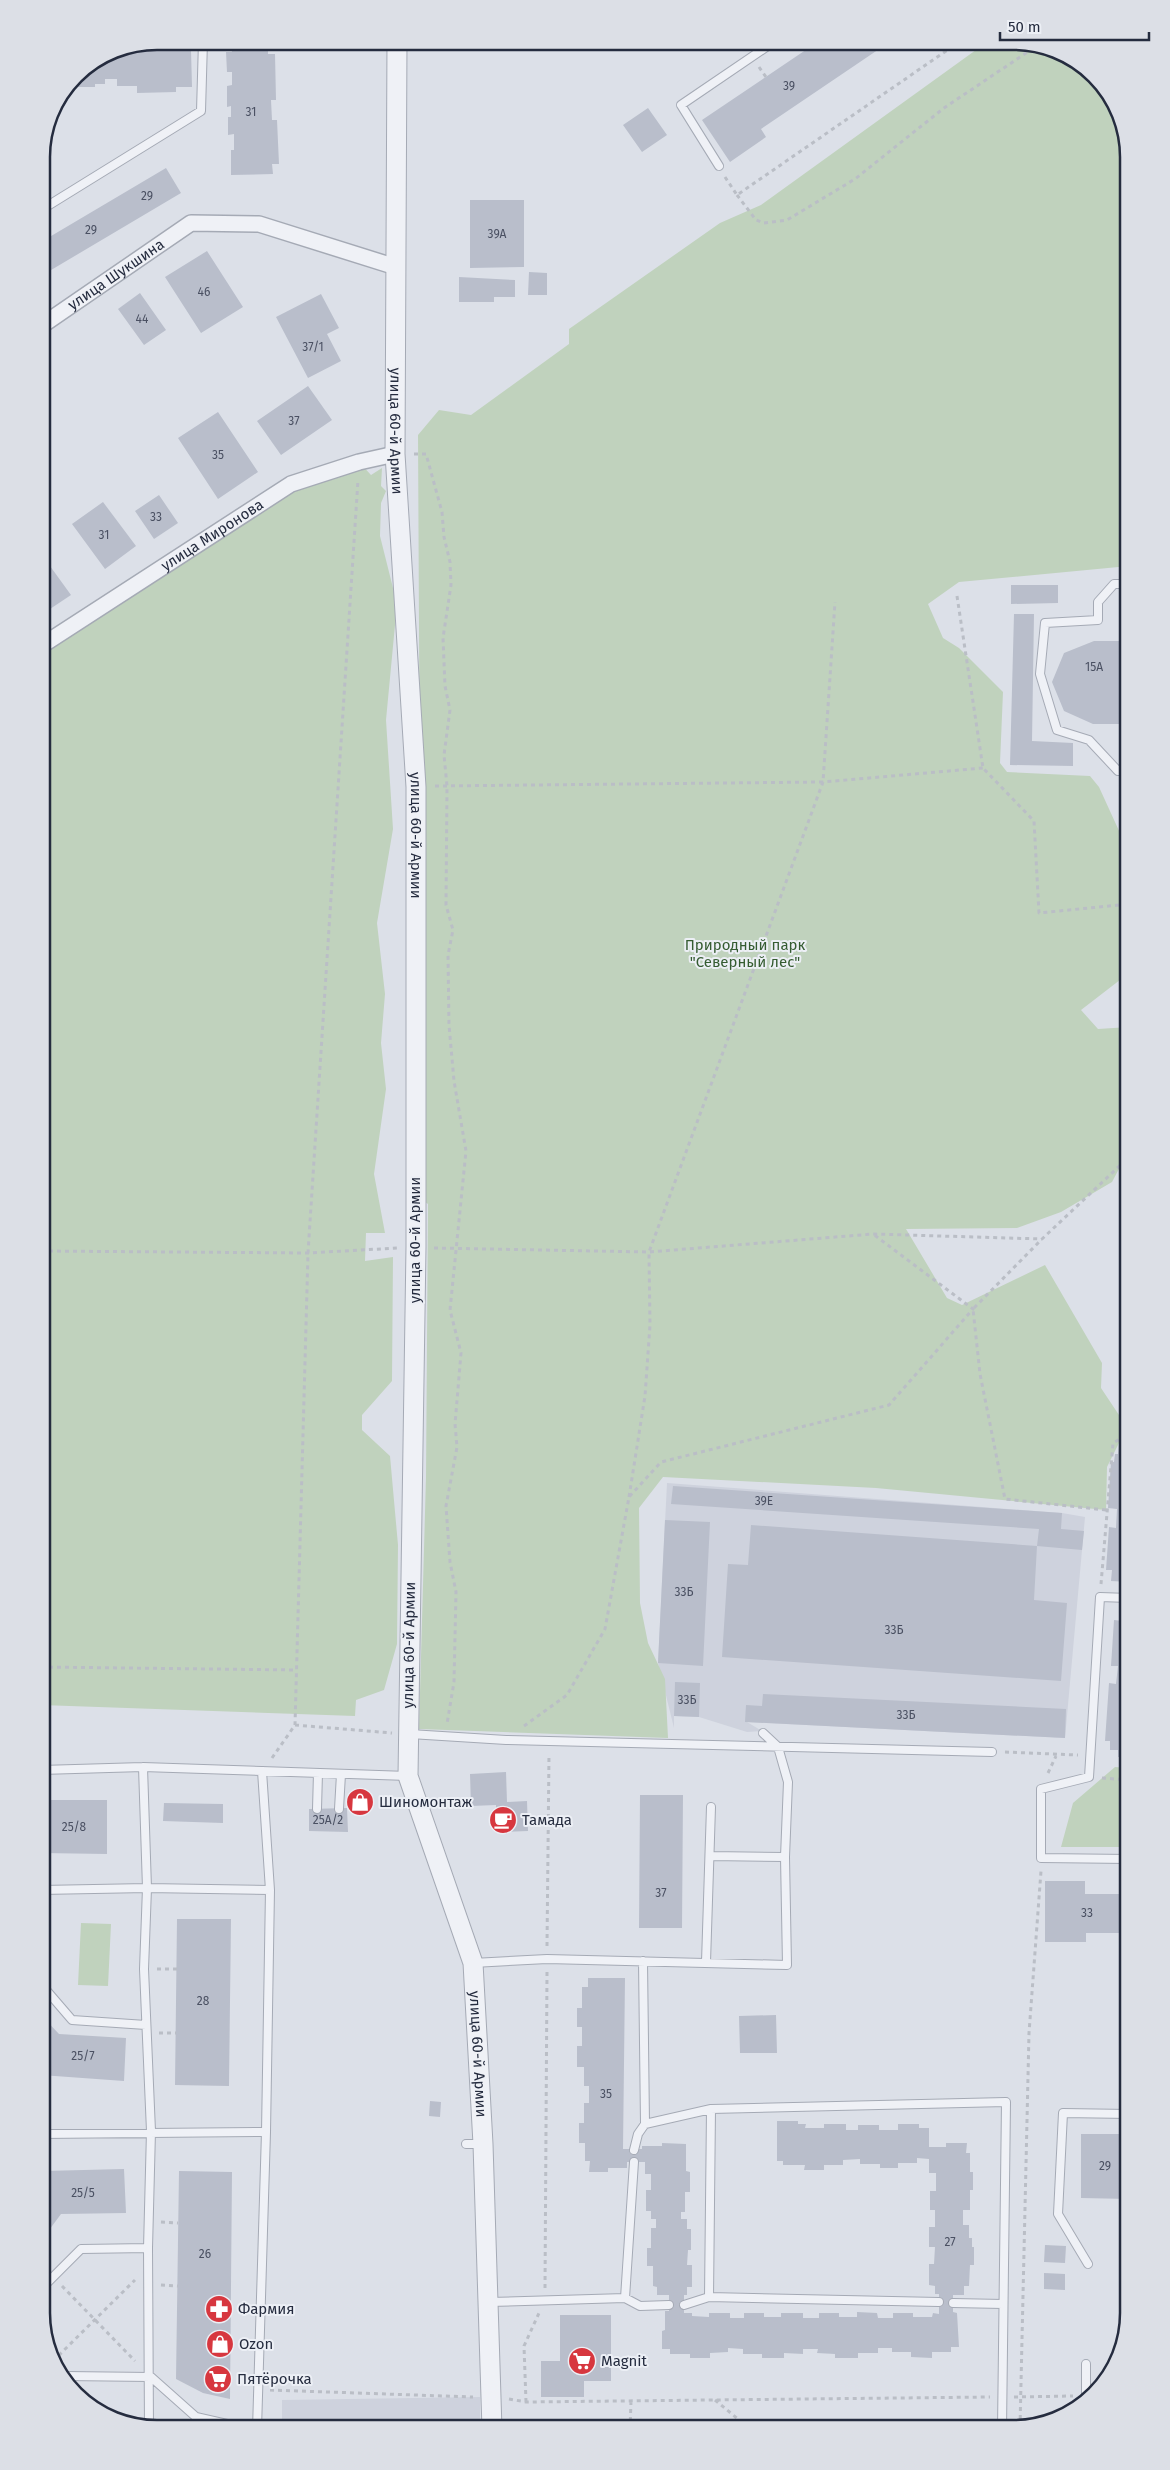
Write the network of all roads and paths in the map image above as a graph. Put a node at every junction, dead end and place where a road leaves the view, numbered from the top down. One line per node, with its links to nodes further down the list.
1 (203, 50): 8 (lane)
2 (397, 50): 9 (street, улица 60-й Армии)
3 (763, 50): 6 (lane)
4 (947, 50): 7 (path)
5 (1029, 51): 7 (path)
6 (719, 166): 7 (path)
7 (737, 196)
8 (50, 205)
9 (396, 267): 10 (street, улица Шукшина); 11 (street, улица 60-й Армии)
10 (50, 320)
11 (395, 454): 12 (street, улица Миронова); 20 (path); 21 (street, улица 60-й Армии)
12 (359, 462): 16 (street, улица Миронова); 30 (path)
13 (1120, 584): 18 (lane)
14 (957, 596): 17 (path)
15 (835, 602): 19 (path)
16 (50, 640)
17 (983, 768): 19 (path); 22 (path)
18 (1120, 771)
19 (823, 782): 20 (path); 29 (path)
20 (447, 786): 21 (path); 27 (path)
21 (416, 787): 26 (street, улица 60-й Армии)
22 (1120, 905)
23 (1120, 1165): 25 (path)
24 (873, 1234): 25 (path); 29 (path); 31 (path)
25 (1042, 1239): 31 (path)
26 (416, 1247): 27 (path); 30 (path); 41 (street, улица 60-й Армии)
27 (456, 1248): 29 (path); 42 (path)
28 (50, 1251): 30 (path)
29 (649, 1252): 33 (path)
30 (308, 1253): 38 (path)
31 (973, 1309): 33 (path); 34 (path)
32 (1120, 1439): 34 (path)
33 (629, 1497): 43 (path)
34 (1106, 1510): 35 (path)
35 (1100, 1597): 36 (lane); 47 (lane)
36 (1120, 1598)
37 (50, 1667): 38 (path)
38 (297, 1670): 39 (path)
39 (295, 1725): 41 (path); 50 (path)
40 (763, 1733): 45 (lane)
41 (408, 1734): 42 (lane); 53 (street, улица 60-й Армии)
42 (445, 1736): 43 (lane)
43 (506, 1740): 44 (lane)
44 (549, 1740): 45 (lane); 66 (path)
45 (778, 1747): 46 (lane); 60 (lane)
46 (992, 1752): 47 (path)
47 (1089, 1754): 54 (lane)
48 (143, 1767): 49 (lane); 50 (lane); 63 (lane)
49 (50, 1770)
50 (262, 1771): 51 (lane); 65 (lane)
51 (318, 1773): 52 (lane); 58 (lane)
52 (341, 1774): 53 (lane); 57 (lane)
53 (408, 1776): 69 (street, улица 60-й Армии)
54 (1089, 1777): 55 (path); 61 (lane)
55 (1120, 1779)
56 (711, 1807): 59 (lane)
57 (339, 1808)
58 (317, 1809)
59 (710, 1856): 60 (lane); 68 (lane)
60 (785, 1857): 68 (lane)
61 (1042, 1858): 62 (lane); 106 (path)
62 (1120, 1859)
63 (147, 1888): 64 (lane); 65 (lane); 70 (lane)
64 (50, 1890)
65 (270, 1890): 78 (lane)
66 (547, 1959): 67 (lane); 69 (lane); 89 (path)
67 (643, 1961): 68 (lane); 76 (lane)
68 (706, 1962)
69 (473, 1963): 90 (street, улица 60-й Армии)
70 (144, 1969): 71 (path); 73 (lane)
71 (176, 1969)
72 (50, 1994): 73 (lane)
73 (146, 2025): 77 (lane)
74 (711, 2109): 76 (lane); 88 (lane); 93 (lane)
75 (1120, 2114): 83 (lane)
76 (645, 2124): 80 (lane)
77 (151, 2131): 78 (lane); 79 (lane); 82 (lane)
78 (266, 2132): 101 (lane)
79 (50, 2134)
80 (634, 2150)
81 (634, 2162): 87 (lane)
82 (148, 2248): 84 (lane); 85 (lane)
83 (1088, 2264)
84 (148, 2268): 96 (path); 100 (lane)
85 (53, 2277): 86 (lane); 96 (path)
86 (50, 2280)
87 (625, 2298): 89 (lane); 94 (lane)
88 (709, 2298): 91 (lane); 95 (lane)
89 (544, 2301): 90 (lane); 109 (path)
90 (487, 2302): 104 (street, улица 60-й Армии)
91 (939, 2302)
92 (953, 2303): 93 (lane)
93 (1003, 2304): 105 (lane)
94 (669, 2305)
95 (684, 2305)
96 (95, 2320): 97 (path); 100 (path)
97 (58, 2355)
98 (1086, 2364): 102 (lane)
99 (71, 2376): 100 (lane)
100 (151, 2377): 110 (lane); 111 (lane)
101 (256, 2389): 104 (path); 112 (lane)
102 (1086, 2391)
103 (1077, 2396): 106 (path)
104 (492, 2397): 109 (path); 113 (street, улица 60-й Армии)
105 (1002, 2397): 106 (path); 107 (path); 116 (lane)
106 (1021, 2397): 117 (path)
107 (715, 2400): 108 (path); 115 (path)
108 (631, 2401): 109 (path); 114 (path)
109 (526, 2402)
110 (149, 2420)
111 (210, 2420)
112 (256, 2420)
113 (492, 2420)
114 (630, 2420)
115 (739, 2420)
116 (1002, 2420)
117 (1020, 2420)

